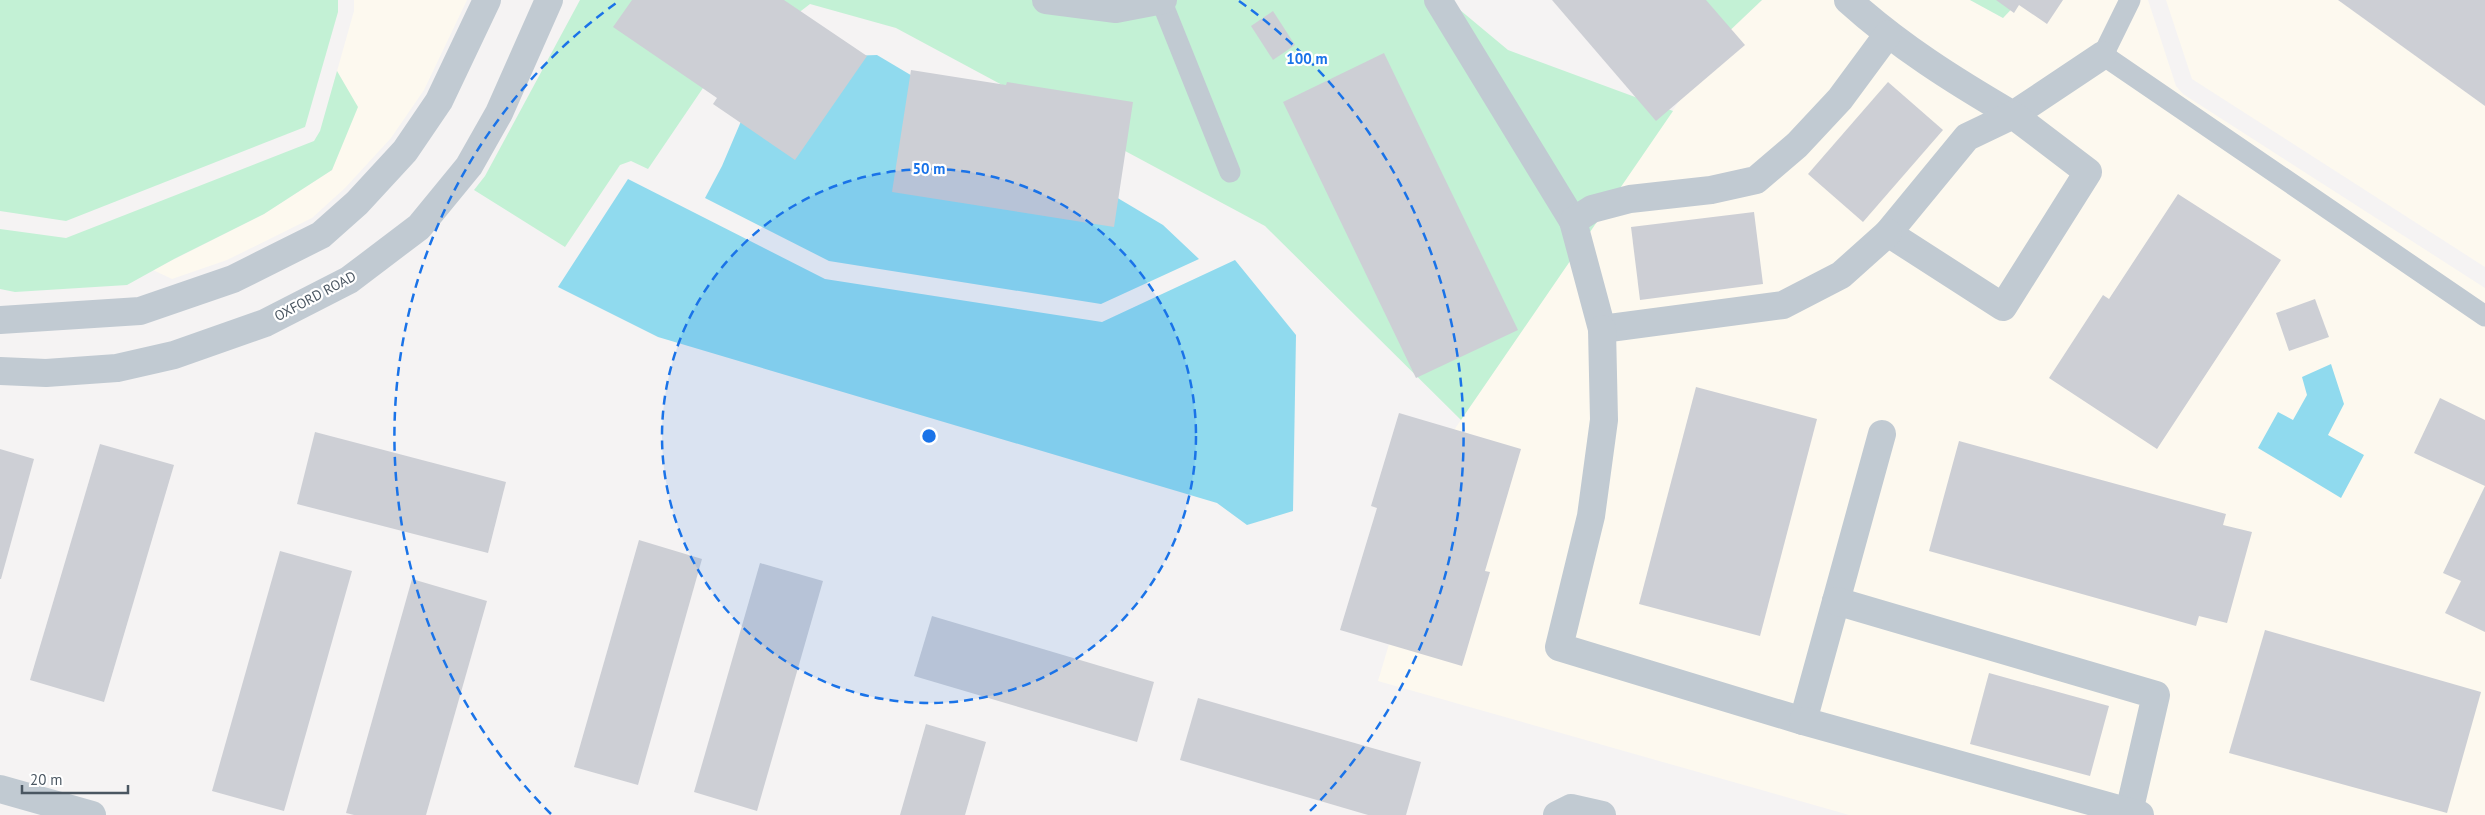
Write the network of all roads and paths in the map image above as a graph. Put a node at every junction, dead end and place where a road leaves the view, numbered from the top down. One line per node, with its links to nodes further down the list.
1 (487, 0): 15 (street)
2 (549, 0): 17 (street, OXFORD ROAD)
3 (1046, 0): 4 (street)
4 (1162, 0): 11 (lane)
5 (1438, 0): 12 (street)
6 (1848, 0): 8 (street)
7 (2130, 0): 9 (lane)
8 (1888, 34): 10 (street); 12 (street)
9 (2103, 55): 10 (street); 14 (lane)
10 (2013, 115): 13 (street); 13 (street)
11 (1230, 172)
12 (1573, 221): 16 (street)
13 (1888, 233): 16 (street)
14 (2485, 316)
15 (0, 320)
16 (1602, 329): 20 (street)
17 (0, 371)
18 (1882, 434): 19 (street)
19 (1836, 601): 20 (street); 22 (street)
20 (1803, 721): 22 (street)
21 (0, 789): 23 (street)
22 (2134, 813)
23 (92, 815)
24 (1557, 815): 25 (street)
25 (1602, 815)

